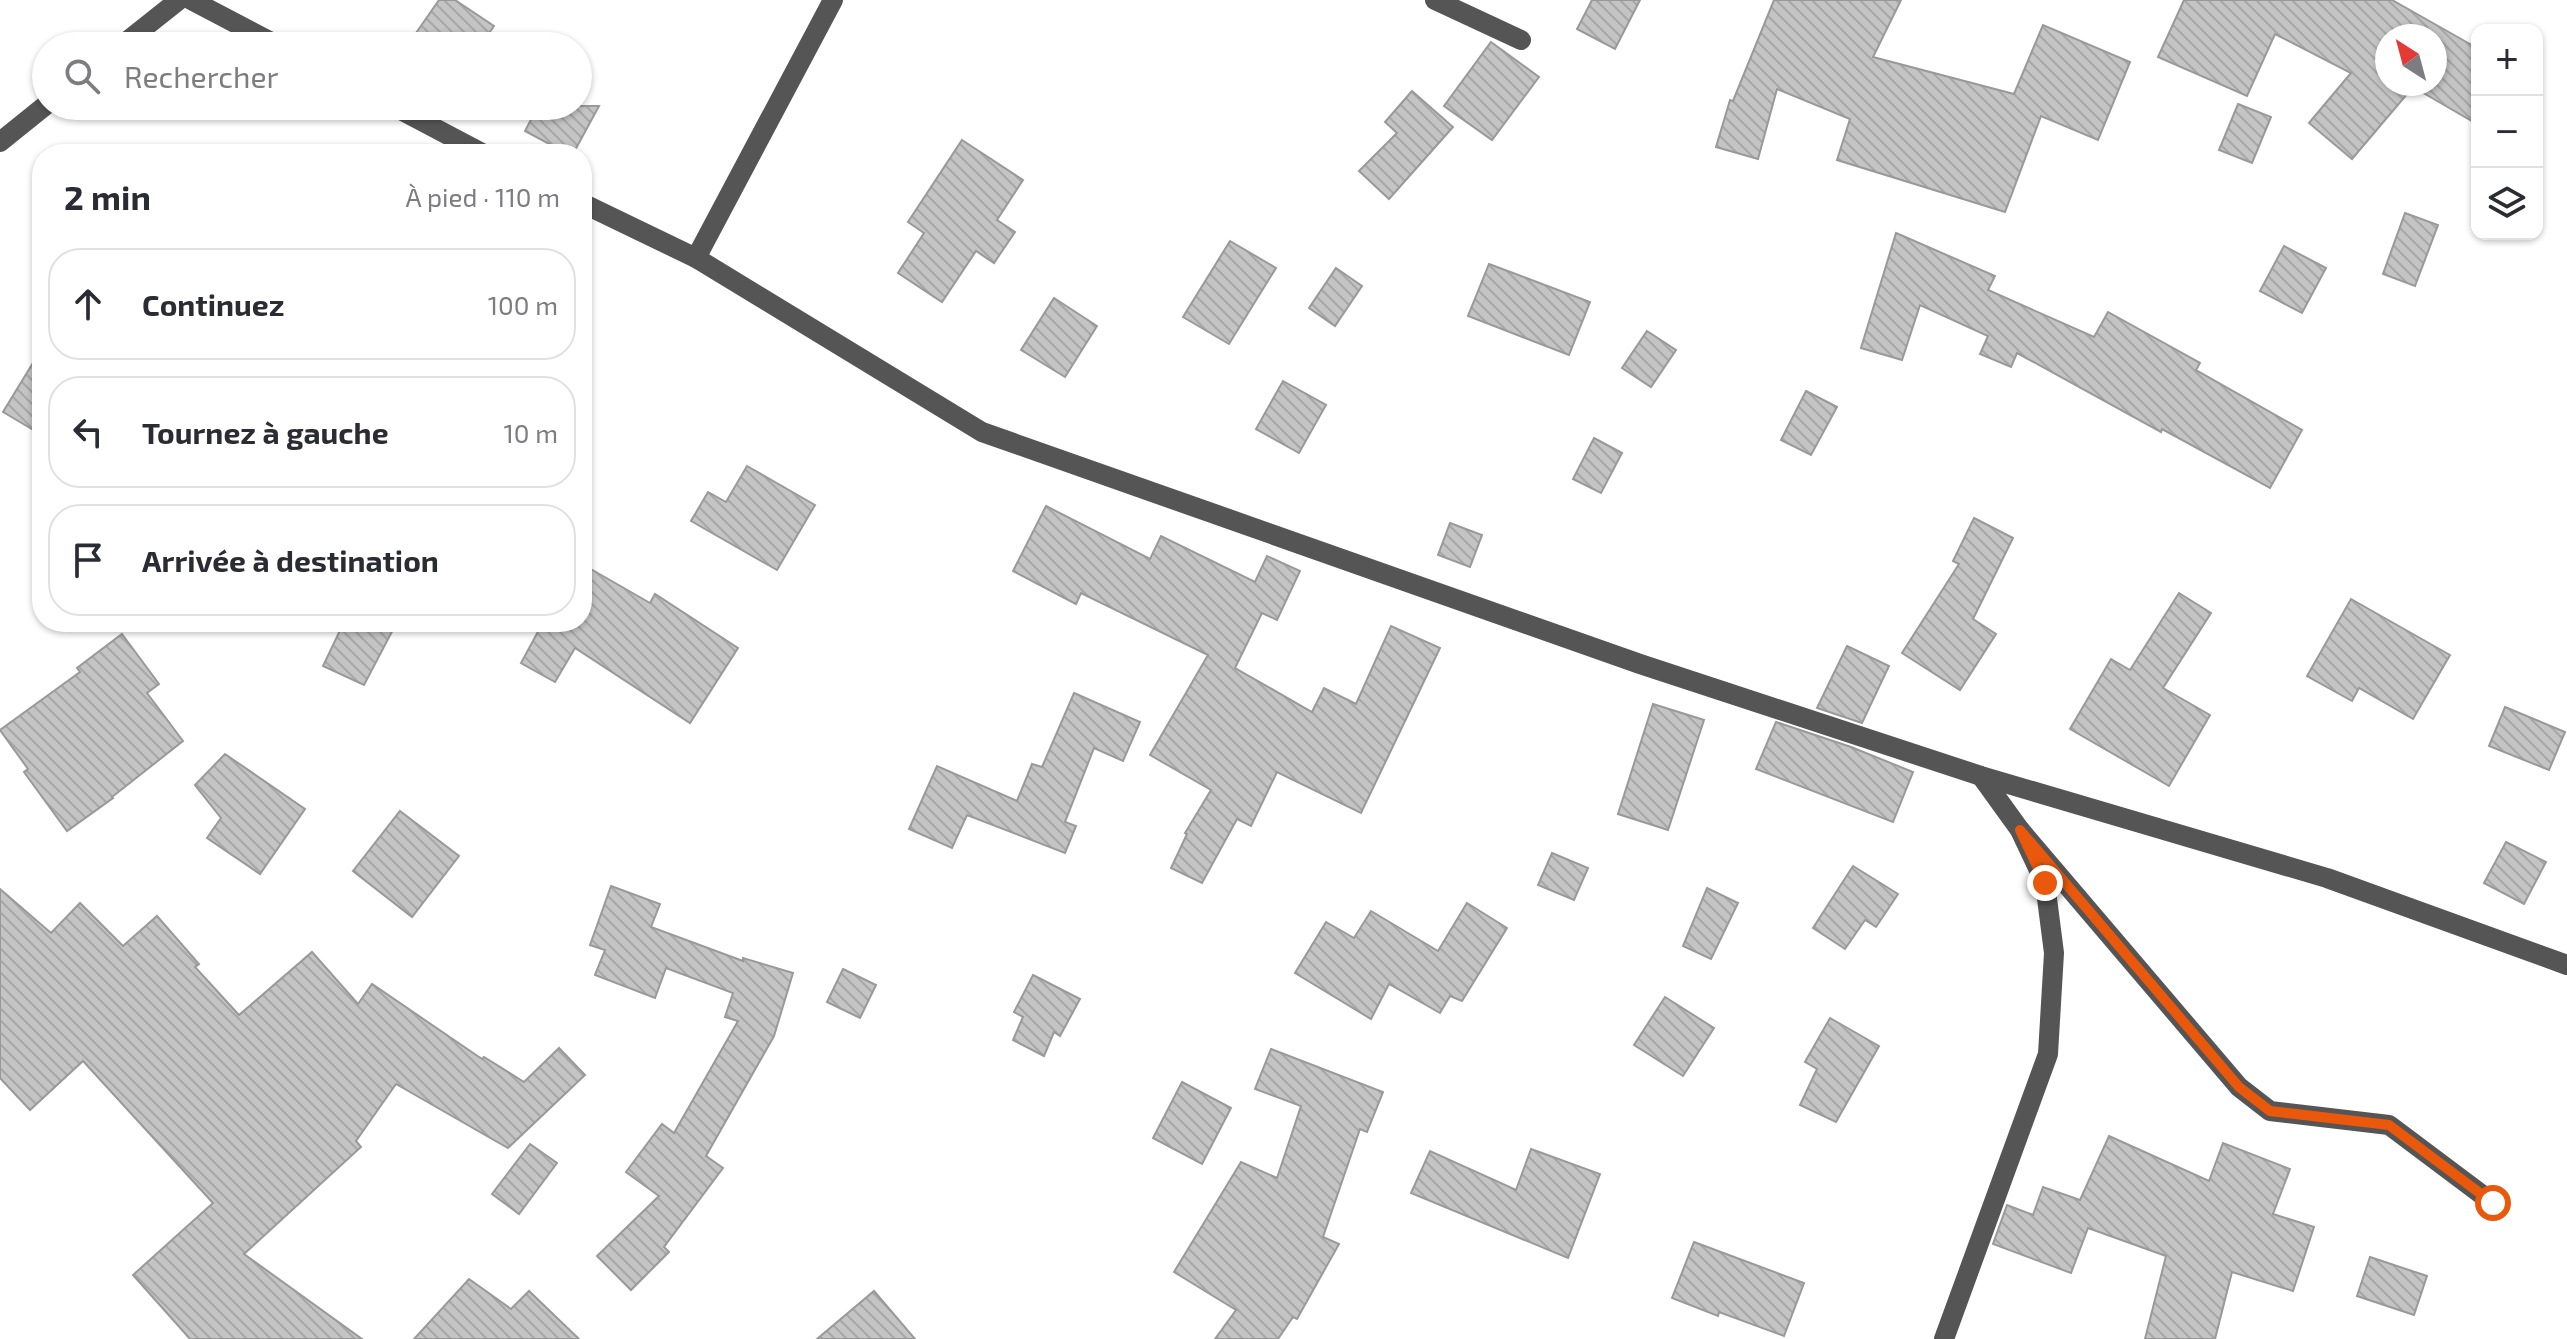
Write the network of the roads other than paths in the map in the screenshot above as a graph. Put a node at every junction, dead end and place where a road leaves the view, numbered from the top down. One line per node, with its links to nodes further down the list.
1 (179, 0): 5 (street)
2 (191, 0): 6 (street)
3 (833, 0): 13 (street)
4 (1435, 0): 7 (street)
5 (139, 32)
6 (252, 32)
7 (1521, 40)
8 (32, 116): 10 (street)
9 (420, 120): 11 (street)
10 (0, 142)
11 (465, 144)
12 (592, 208): 13 (street)
13 (696, 258): 14 (street)
14 (1981, 776): 15 (street); 16 (street)
15 (2020, 830): 17 (street); 18 (street)
16 (2567, 965)
17 (2493, 1203)
18 (1944, 1339)

